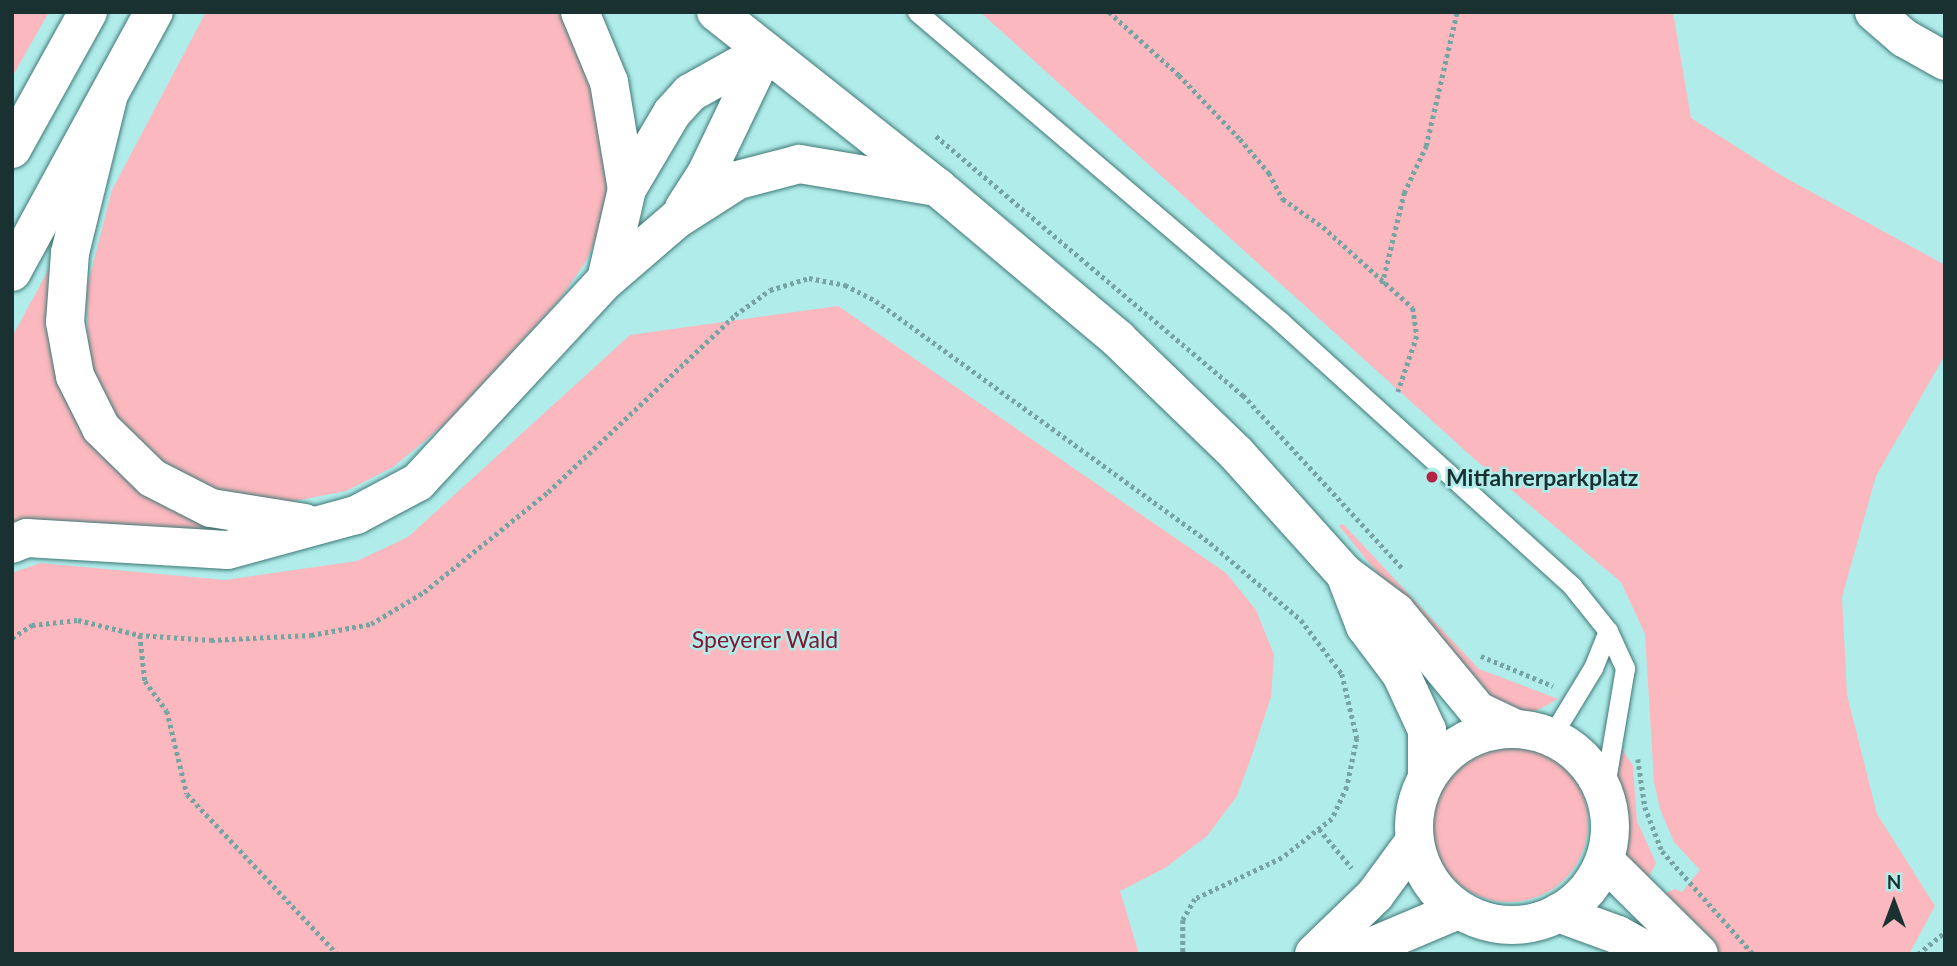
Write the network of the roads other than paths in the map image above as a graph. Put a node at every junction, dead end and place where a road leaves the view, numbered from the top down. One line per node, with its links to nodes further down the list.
1 (88, 12): 10 (main road)
2 (154, 12): 9 (main road)
3 (580, 12): 12 (main road)
4 (716, 12): 7 (main road)
5 (917, 12): 19 (lane)
6 (1874, 12): 8 (main road)
7 (765, 51): 11 (main road); 12 (main road); 13 (main road)
8 (1945, 61)
9 (108, 97): 14 (main road); 16 (main road)
10 (12, 149)
11 (937, 187): 13 (main road); 18 (main road)
12 (627, 189): 15 (main road)
13 (677, 219): 15 (main road)
14 (12, 272)
15 (606, 280): 16 (main road)
16 (320, 525): 17 (main road)
17 (12, 544)
18 (1345, 574): 20 (main road); 21 (main road)
19 (1608, 631): 20 (lane); 22 (lane)
20 (1534, 733): 21 (main road); 22 (main road)
21 (1427, 776): 23 (main road)
22 (1604, 792): 24 (main road)
23 (1414, 842): 25 (main road); 27 (main road)
24 (1605, 861): 26 (main road); 30 (main road)
25 (1458, 910): 26 (main road); 28 (main road)
26 (1558, 913): 29 (main road)
27 (1314, 954)
28 (1354, 954)
29 (1652, 954)
30 (1699, 954)

